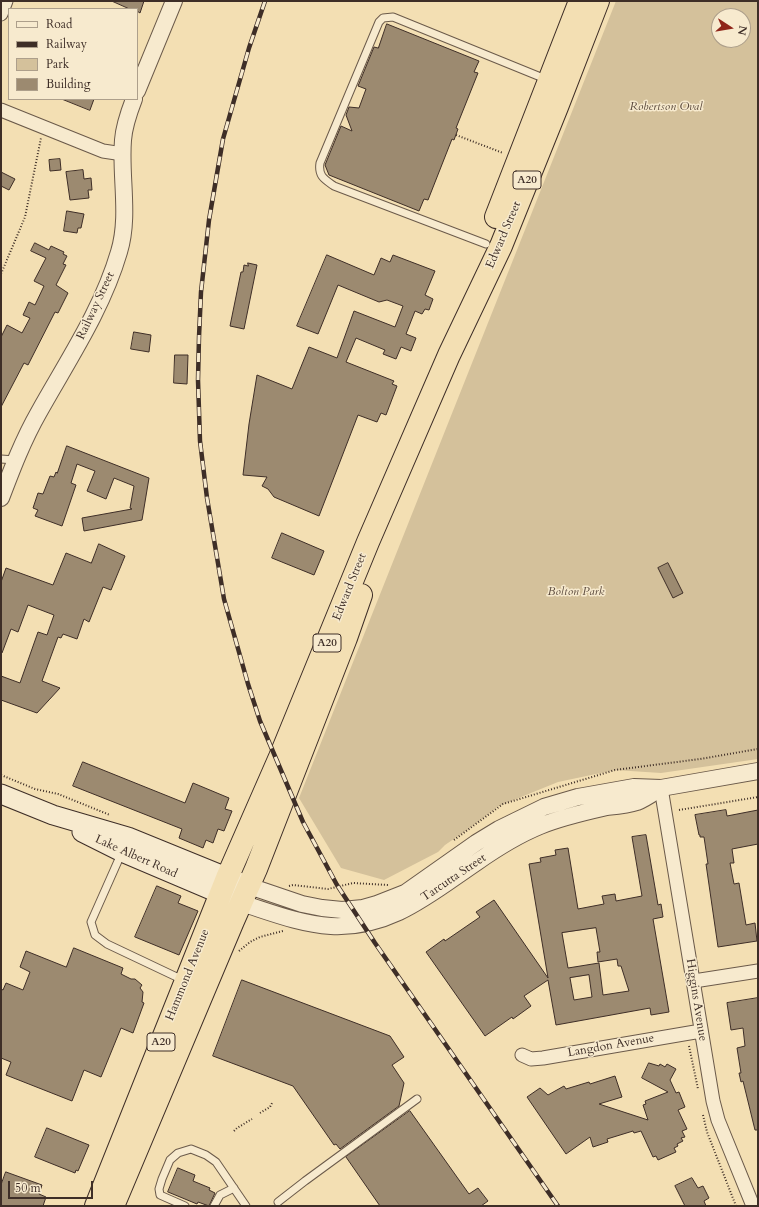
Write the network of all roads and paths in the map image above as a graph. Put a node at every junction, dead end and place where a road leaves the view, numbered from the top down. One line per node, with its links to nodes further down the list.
1 (6, 1): 5 (street)
2 (174, 1): 7 (street)
3 (580, 1): 6 (highway, Edward Street / A20)
4 (598, 1): 6 (highway, Edward Street / A20)
5 (1, 14)
6 (557, 84): 14 (highway, Edward Street / A20); 14 (lane); 16 (highway, Edward Street / A20)
7 (138, 89)
8 (134, 100): 13 (street, Railway Street)
9 (1, 110): 10 (street)
10 (43, 128): 13 (street); 15 (path)
11 (456, 135): 12 (path)
12 (503, 153)
13 (123, 154): 17 (street, Railway Street)
14 (486, 244): 16 (highway, Edward Street / A20)
15 (1, 274)
16 (449, 355): 33 (highway, Edward Street / A20)
17 (8, 460): 18 (street, Railway Street)
18 (1, 498)
19 (758, 771): 20 (street, Tarcutta Street)
20 (661, 788): 24 (street, Tarcutta Street); 38 (street, Higgins Avenue)
21 (1, 794): 27 (main road, Lake Albert Road)
22 (578, 797): 24 (street, Tarcutta Street); 26 (street); 33 (street, Tarcutta Street)
23 (758, 797): 25 (path)
24 (604, 800): 26 (street, Tarcutta Street)
25 (679, 810)
26 (582, 813): 33 (street, Tarcutta Street)
27 (53, 815): 28 (main road, Lake Albert Road); 33 (main road, Lake Albert Road)
28 (122, 852): 33 (main road, Lake Albert Road); 37 (lane)
29 (390, 885): 32 (path)
30 (288, 886): 31 (path)
31 (294, 888)
32 (384, 888)
33 (234, 891): 37 (highway, Hammond Avenue / A20); 49 (highway, Hammond Avenue / A20)
34 (285, 931): 35 (path)
35 (236, 953)
36 (758, 971): 38 (street)
37 (186, 981): 48 (highway, Hammond Avenue / A20)
38 (694, 981): 39 (street, Higgins Avenue)
39 (701, 1031): 40 (street, Langdon Avenue); 53 (street, Higgins Avenue)
40 (522, 1055)
41 (418, 1100): 47 (lane)
42 (272, 1103): 43 (path)
43 (260, 1113)
44 (252, 1119): 45 (path)
45 (234, 1131)
46 (234, 1188): 50 (lane); 51 (lane); 52 (lane)
47 (278, 1202)
48 (96, 1206)
49 (113, 1206)
50 (185, 1206)
51 (214, 1206)
52 (246, 1206)
53 (753, 1206)

